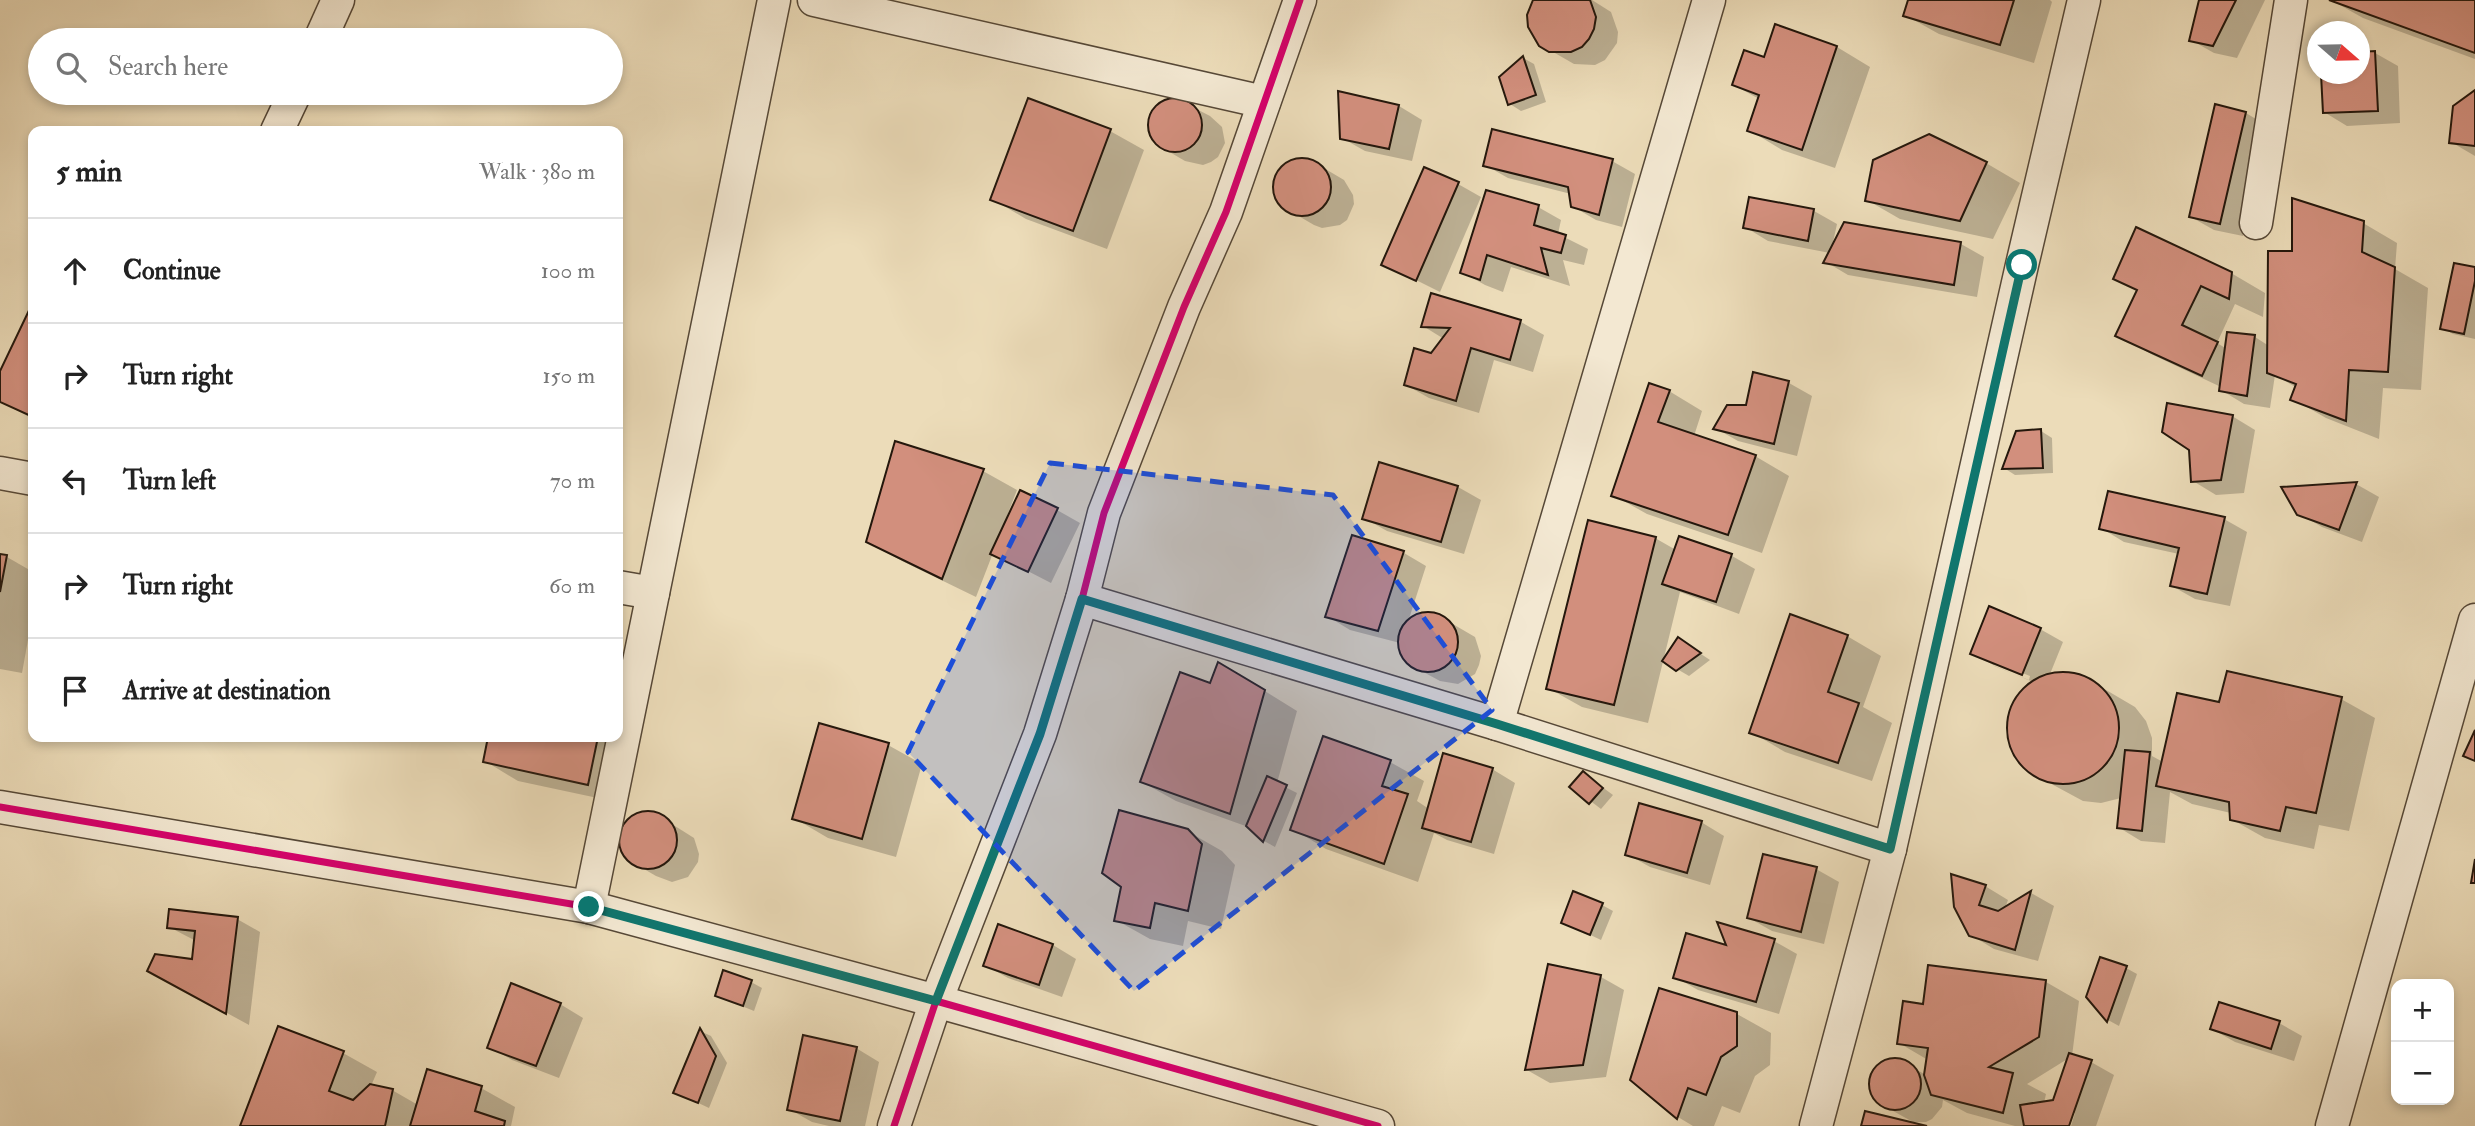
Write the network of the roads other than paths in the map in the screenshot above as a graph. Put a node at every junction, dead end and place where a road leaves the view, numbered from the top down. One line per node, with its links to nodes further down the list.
1 (338, 0): 8 (street)
2 (774, 0): 16 (street)
3 (814, 0): 9 (street)
4 (1300, 0): 9 (street)
5 (1709, 0): 19 (street)
6 (2084, 0): 23 (street)
7 (2291, 0): 12 (street)
8 (325, 28)
9 (1264, 102): 17 (street)
10 (289, 105): 11 (street)
11 (279, 126)
12 (2256, 223)
13 (0, 473): 14 (street)
14 (28, 479)
15 (623, 588): 16 (street)
16 (653, 593): 20 (street)
17 (1082, 599): 19 (street); 25 (street)
18 (2475, 621): 29 (street)
19 (1497, 724): 23 (street)
20 (623, 740)
21 (623, 742): 24 (street)
22 (0, 807): 24 (street)
23 (1890, 849): 28 (street)
24 (589, 907): 25 (street)
25 (936, 1001): 26 (street); 27 (street)
26 (894, 1126)
27 (1378, 1126)
28 (1816, 1126)
29 (2332, 1126)

